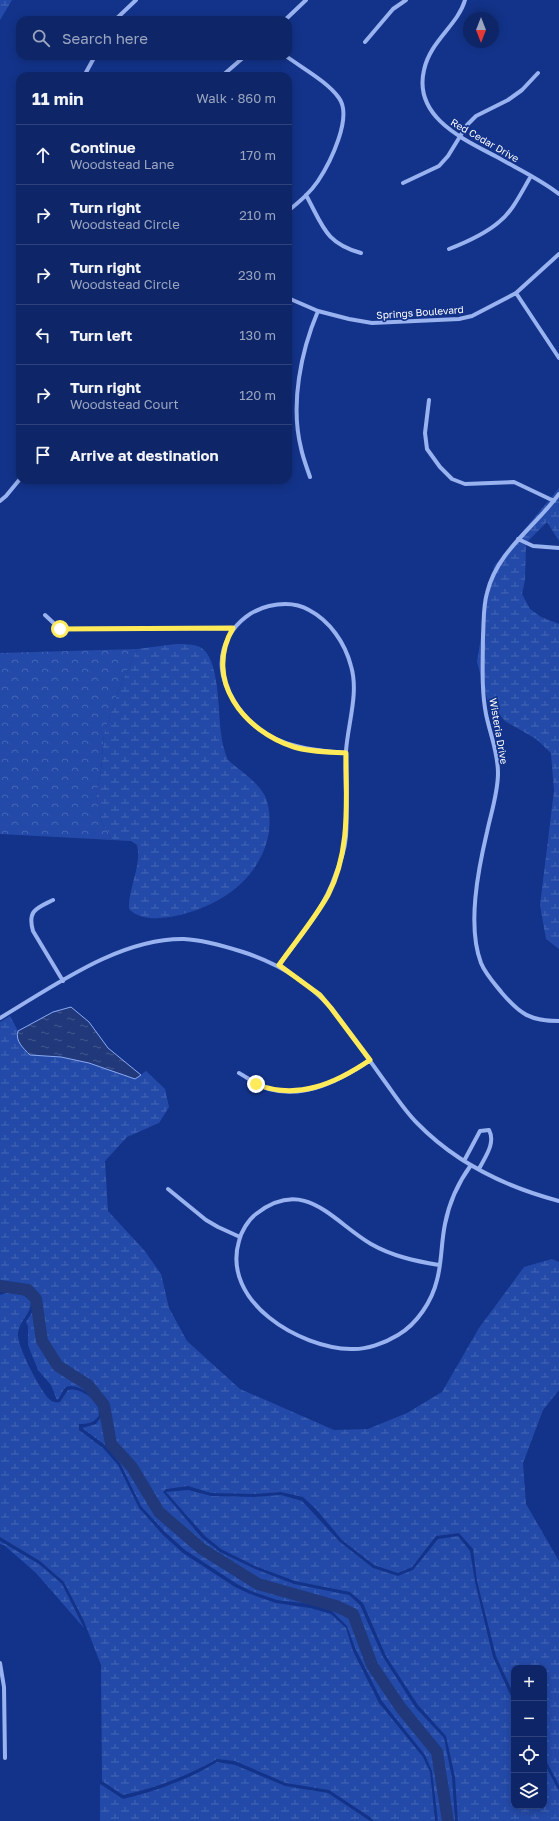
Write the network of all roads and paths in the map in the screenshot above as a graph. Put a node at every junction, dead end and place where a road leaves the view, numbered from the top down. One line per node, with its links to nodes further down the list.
1 (136, 0): 5 (street)
2 (306, 0): 6 (street)
3 (406, 0): 7 (street)
4 (465, 0): 14 (street, Red Cedar Drive)
5 (119, 16)
6 (289, 16)
7 (365, 42)
8 (93, 60): 11 (street)
9 (240, 60): 12 (street)
10 (292, 60): 18 (street)
11 (86, 72)
12 (227, 72)
13 (538, 73): 14 (street)
14 (460, 137): 15 (street, Red Cedar Drive); 16 (street)
15 (531, 176): 17 (street, Red Cedar Drive); 20 (street)
16 (403, 183)
17 (559, 194)
18 (306, 195): 19 (street); 21 (street)
19 (292, 207)
20 (449, 249)
21 (361, 253)
22 (559, 254): 23 (street, Springs Boulevard)
23 (516, 293): 25 (street, Springs Boulevard); 26 (street)
24 (292, 300): 25 (street, Springs Boulevard)
25 (318, 310): 28 (street)
26 (559, 358)
27 (429, 400): 32 (street)
28 (310, 477)
29 (16, 484): 31 (street)
30 (559, 494): 32 (street, Wisteria Drive)
31 (0, 501)
32 (554, 501): 33 (street, Wisteria Drive)
33 (518, 539): 34 (street); 42 (street, Wisteria Drive)
34 (559, 548)
35 (45, 615): 36 (street)
36 (233, 628): 37 (street); 37 (street)
37 (346, 753): 39 (street)
38 (53, 900): 40 (street)
39 (279, 965): 40 (street); 43 (street)
40 (63, 981): 41 (street)
41 (0, 1018)
42 (559, 1021)
43 (370, 1060): 44 (street); 45 (street)
44 (239, 1073)
45 (464, 1161): 46 (street); 47 (street)
46 (471, 1165): 47 (street); 51 (street)
47 (479, 1169): 49 (street)
48 (168, 1189): 50 (street)
49 (559, 1201)
50 (240, 1236): 51 (street); 51 (street)
51 (439, 1265)
52 (0, 1663): 53 (street)
53 (5, 1758)

